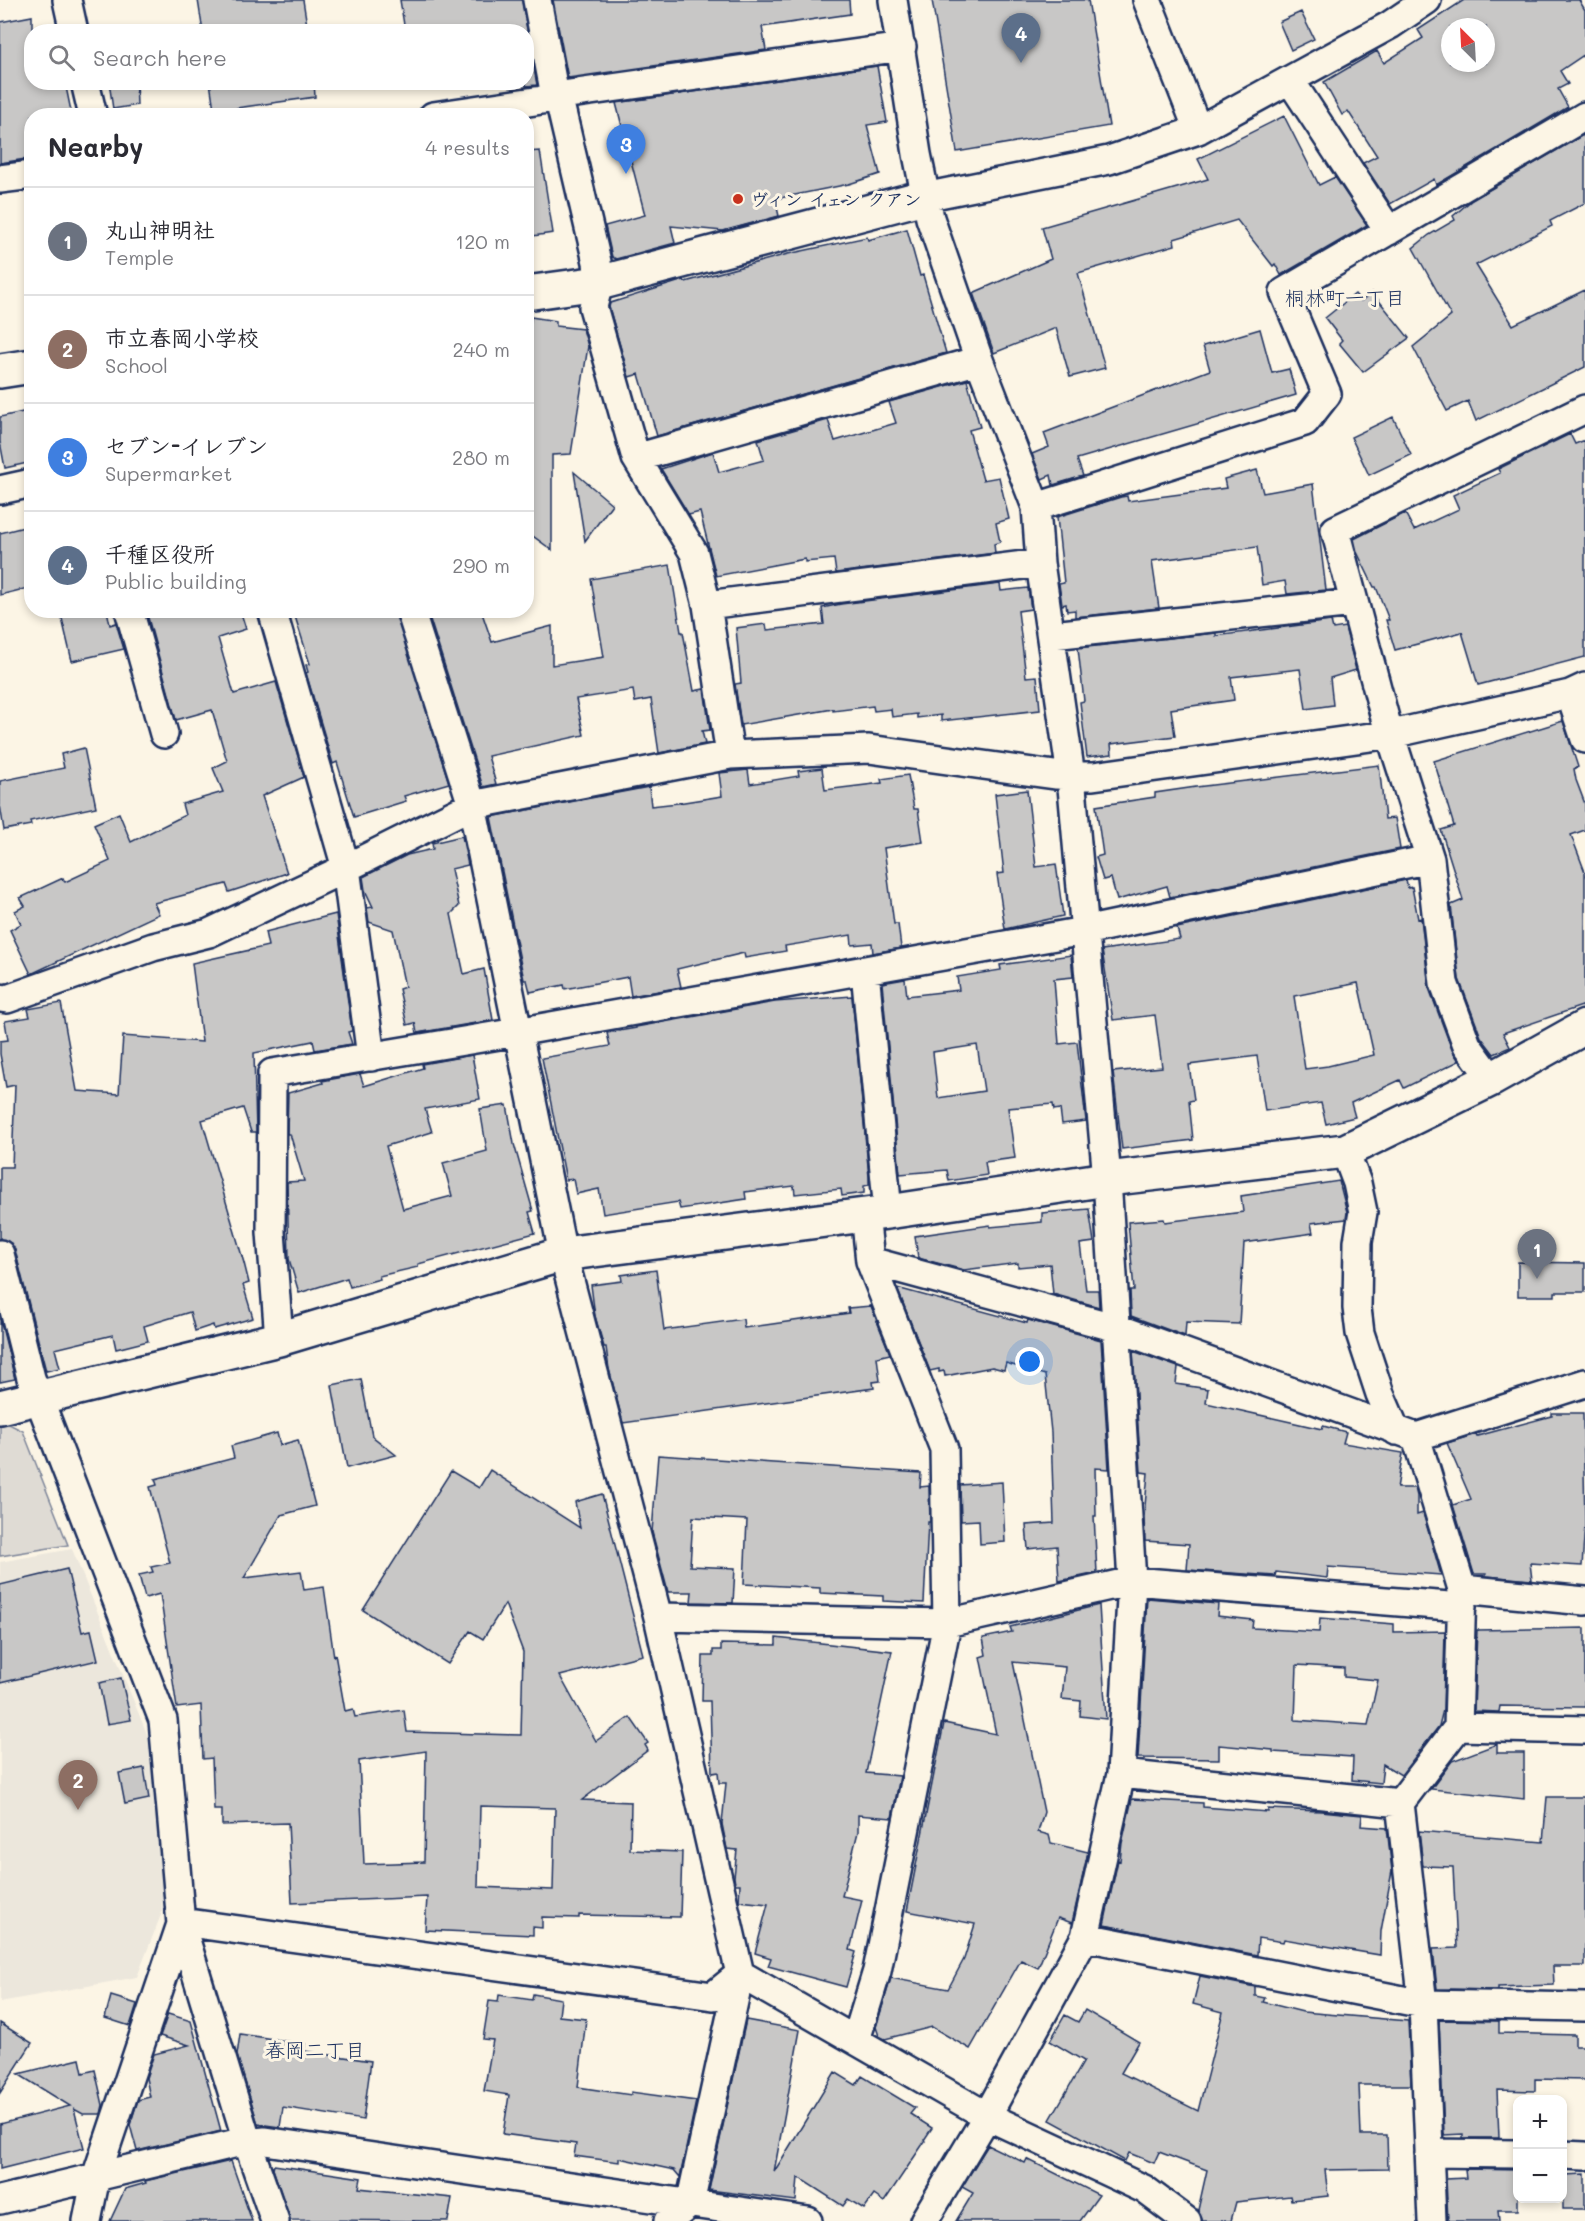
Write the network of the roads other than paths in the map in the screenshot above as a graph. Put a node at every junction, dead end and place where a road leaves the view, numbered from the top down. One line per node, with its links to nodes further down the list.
1 (67, 0): 6 (street)
2 (537, 0): 10 (street)
3 (893, 0): 7 (street)
4 (1147, 0): 14 (street)
5 (1427, 0): 8 (street)
6 (72, 24)
7 (902, 47): 10 (street); 17 (street)
8 (1290, 80): 14 (street); 18 (street)
9 (88, 90): 11 (street)
10 (555, 96): 12 (street); 19 (street)
11 (91, 108)
12 (484, 108)
13 (1585, 116): 18 (street)
14 (1198, 130): 17 (street)
15 (24, 176): 16 (street)
16 (0, 179)
17 (924, 197): 19 (street); 21 (street)
18 (1389, 231): 28 (street)
19 (599, 283): 20 (street); 25 (street)
20 (534, 292)
21 (979, 360): 25 (street); 28 (street)
22 (24, 367): 23 (street)
23 (0, 371)
24 (1585, 409): 30 (street)
25 (636, 458): 31 (street)
26 (24, 485): 27 (street)
27 (0, 490)
28 (1036, 507): 29 (street)
29 (1040, 563): 31 (street); 35 (street)
30 (1354, 603): 35 (street); 38 (street)
31 (707, 605): 40 (street)
32 (131, 618): 37 (street)
33 (274, 618): 44 (street)
34 (413, 618): 42 (street)
35 (1052, 635): 41 (street)
36 (1577, 691): 38 (street); 39 (street)
37 (164, 734)
38 (1392, 734): 41 (street); 43 (street)
39 (1585, 739)
40 (730, 755): 41 (street); 42 (street)
41 (1071, 776): 45 (street)
42 (472, 805): 44 (street); 49 (street)
43 (1430, 859): 45 (street); 51 (street)
44 (346, 868): 47 (street); 50 (street)
45 (1084, 931): 46 (street); 53 (street)
46 (865, 971): 49 (street); 54 (street)
47 (0, 998)
48 (1585, 1027): 51 (street)
49 (517, 1032): 50 (street); 56 (street)
50 (371, 1057): 59 (street)
51 (1492, 1079): 52 (street)
52 (1345, 1151): 53 (street); 63 (street)
53 (1107, 1179): 54 (street); 58 (street)
54 (876, 1213): 56 (street); 57 (street)
55 (0, 1254): 61 (street)
56 (563, 1254): 59 (street); 67 (street)
57 (870, 1261): 58 (street); 68 (street)
58 (1117, 1328): 63 (street); 64 (street)
59 (279, 1339): 61 (street)
60 (1585, 1383): 63 (street)
61 (37, 1397): 62 (street); 73 (street)
62 (0, 1407)
63 (1406, 1434): 65 (street)
64 (1132, 1581): 65 (street); 68 (street); 71 (street)
65 (1462, 1598): 66 (street); 69 (street)
66 (1585, 1601)
67 (658, 1617): 68 (street); 75 (street)
68 (947, 1623): 78 (street)
69 (1458, 1727): 70 (street); 72 (street)
70 (1585, 1730)
71 (1121, 1774): 72 (street); 74 (street)
72 (1400, 1803): 76 (street)
73 (181, 1924): 75 (street); 80 (street); 85 (street)
74 (1085, 1937): 76 (street); 79 (street)
75 (740, 1974): 78 (street); 87 (street)
76 (1423, 2004): 77 (street); 81 (street)
77 (1585, 2007)
78 (856, 2040): 79 (street)
79 (987, 2116): 92 (street); 93 (street)
80 (248, 2144): 85 (street); 87 (street); 89 (street)
81 (1429, 2153): 82 (street); 94 (street)
82 (1513, 2154)
83 (1567, 2155): 84 (street)
84 (1585, 2156)
85 (96, 2177): 86 (street); 88 (street)
86 (0, 2200)
87 (690, 2204): 90 (street); 91 (street)
88 (87, 2221)
89 (275, 2221)
90 (668, 2221)
91 (808, 2221)
92 (924, 2221)
93 (1187, 2221)
94 (1432, 2221)

